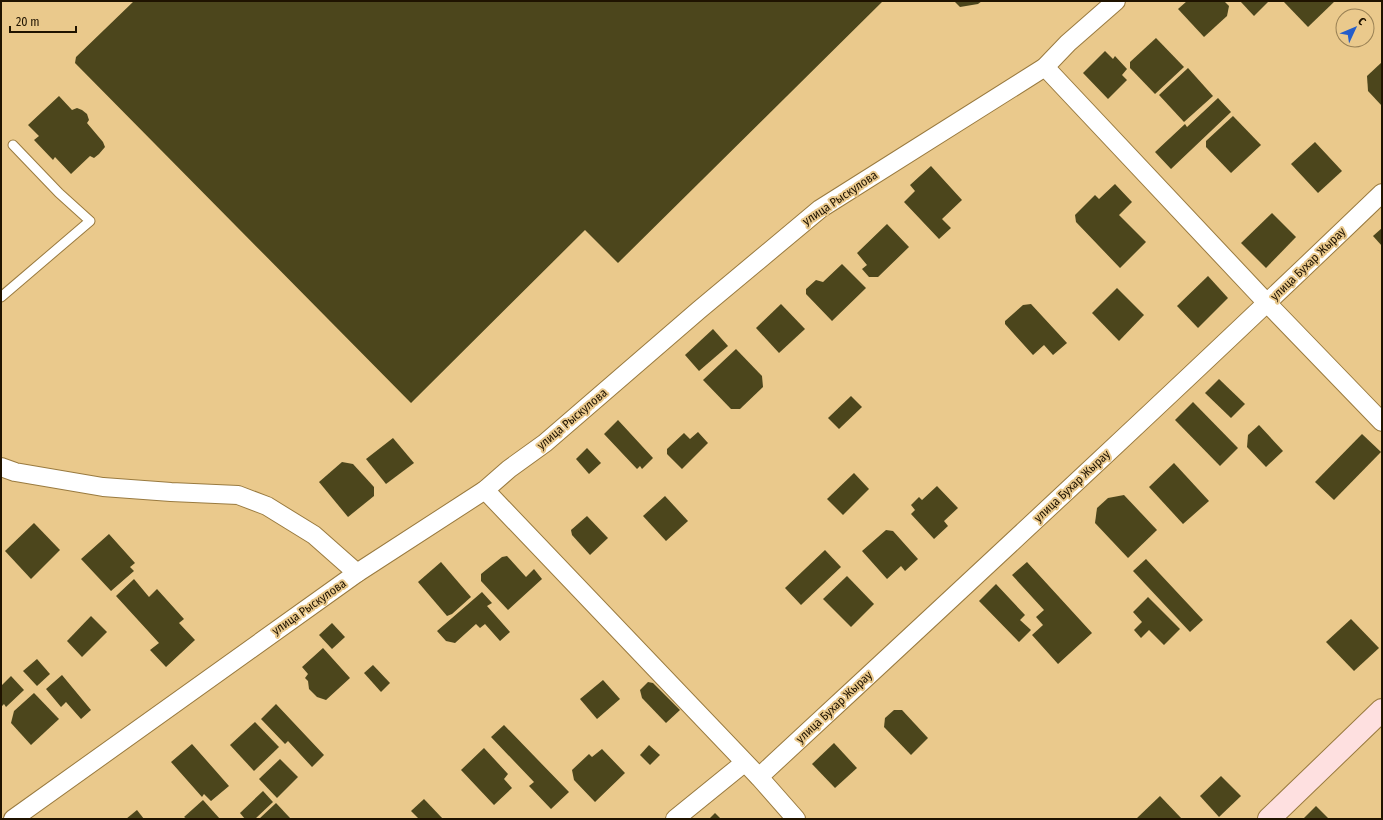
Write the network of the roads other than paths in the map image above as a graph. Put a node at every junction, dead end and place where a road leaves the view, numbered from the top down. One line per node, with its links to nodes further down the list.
1 (1116, 1): 2 (street, улица Рыскулова)
2 (1045, 67): 6 (street); 9 (street, улица Рыскулова)
3 (13, 145): 5 (lane)
4 (1382, 193): 6 (street, улица Бухар Жырау)
5 (1, 297)
6 (1267, 303): 7 (street); 13 (street, улица Бухар Жырау)
7 (1382, 422)
8 (1, 467): 10 (street)
9 (485, 490): 10 (street, улица Рыскулова); 12 (street)
10 (357, 573): 14 (street, улица Рыскулова)
11 (1382, 710): 17 (street)
12 (744, 763): 13 (street); 15 (street)
13 (759, 777): 16 (street)
14 (13, 819)
15 (674, 819)
16 (796, 819)
17 (1270, 819)

